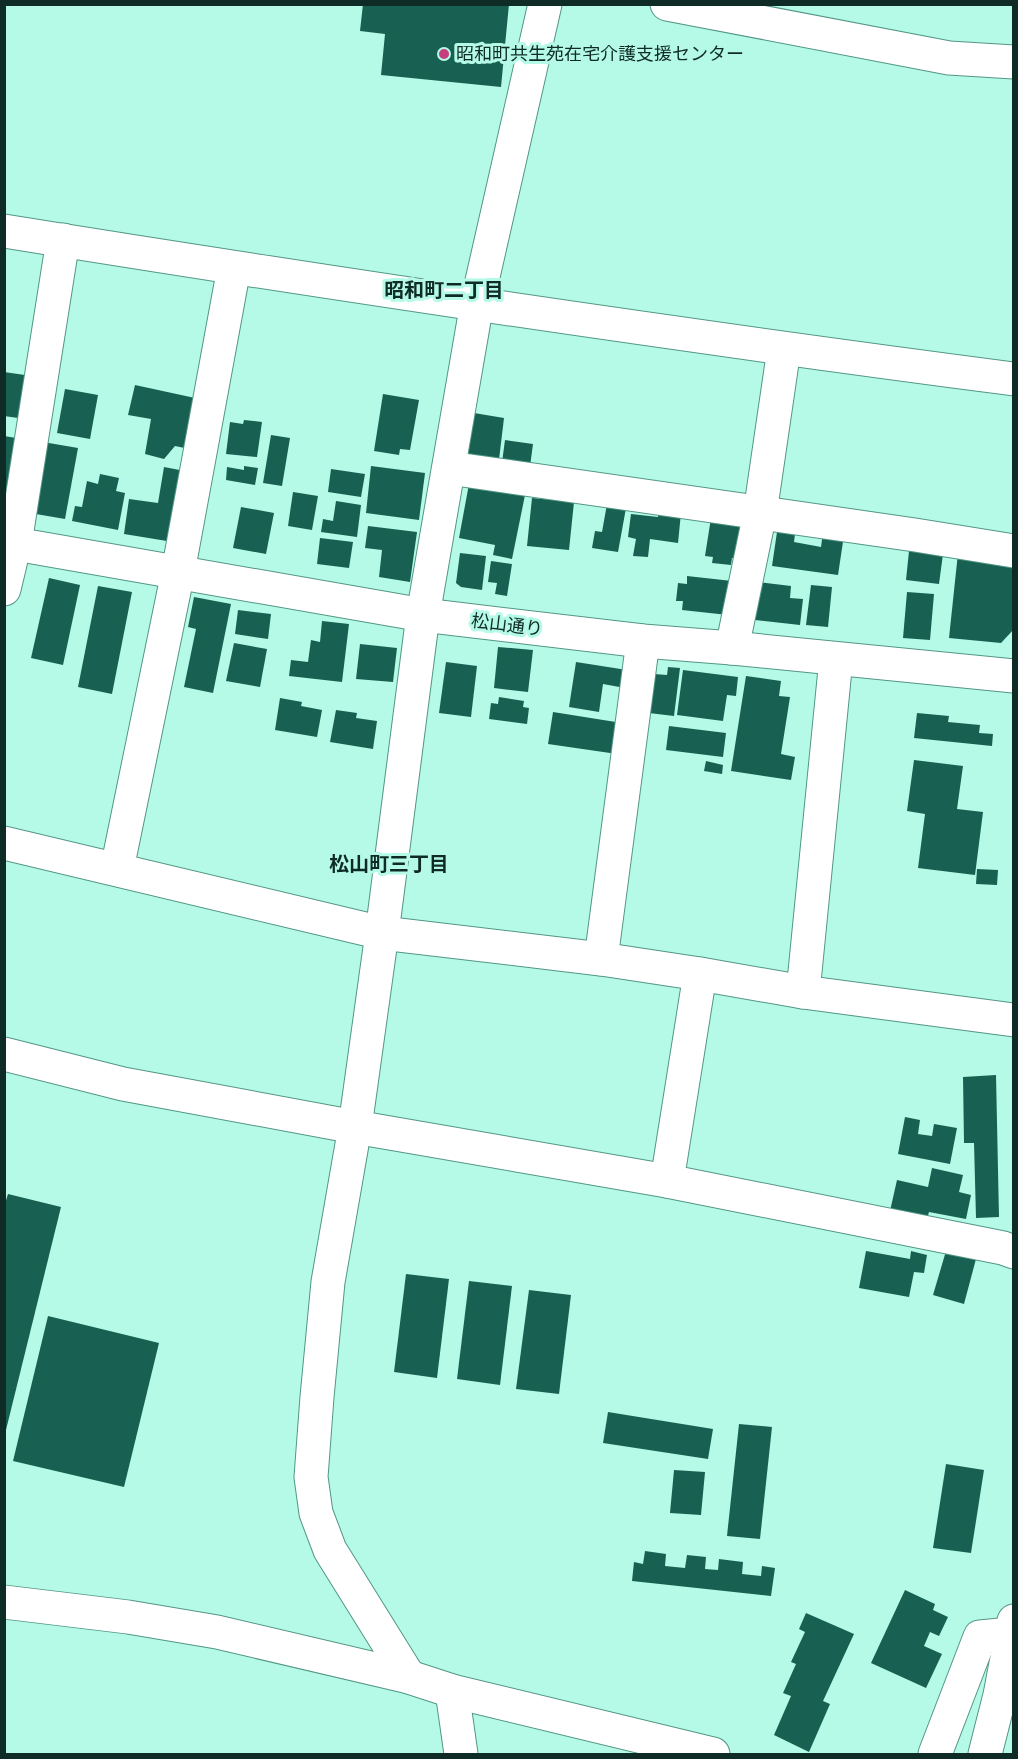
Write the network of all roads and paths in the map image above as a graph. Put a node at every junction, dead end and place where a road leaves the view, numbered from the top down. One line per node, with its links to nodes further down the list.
1 (545, 4): 7 (main road)
2 (667, 4): 3 (main road)
3 (1014, 62)
4 (4, 231): 5 (main road)
5 (63, 240): 6 (main road); 12 (main road)
6 (234, 268): 7 (main road); 14 (main road)
7 (477, 303): 8 (main road); 10 (main road)
8 (784, 349): 9 (main road); 11 (main road)
9 (1014, 379)
10 (449, 468): 11 (main road); 16 (main road)
11 (760, 513): 13 (main road); 18 (main road)
12 (10, 542): 14 (main road, 松山通り); 15 (main road)
13 (1014, 551)
14 (178, 572): 16 (main road, 松山通り); 22 (main road)
15 (4, 589)
16 (423, 615): 17 (main road, 松山通り); 23 (main road)
17 (643, 640): 18 (main road, 松山通り); 24 (main road)
18 (732, 648): 19 (main road, 松山通り)
19 (836, 659): 20 (main road, 松山通り); 26 (main road)
20 (1014, 676)
21 (4, 843): 22 (main road)
22 (117, 868): 23 (main road)
23 (382, 933): 24 (main road); 29 (main road)
24 (601, 959): 25 (main road)
25 (699, 974): 26 (main road); 30 (main road)
26 (803, 992): 27 (main road)
27 (1014, 1020)
28 (4, 1054): 29 (main road)
29 (355, 1127): 30 (main road); 34 (main road)
30 (667, 1181): 31 (main road)
31 (1014, 1252)
32 (4, 1602): 34 (main road)
33 (1012, 1628): 38 (main road); 39 (main road)
34 (409, 1677): 35 (main road)
35 (452, 1691): 36 (main road); 37 (main road)
36 (461, 1755)
37 (713, 1755)
38 (935, 1755)
39 (985, 1755)

